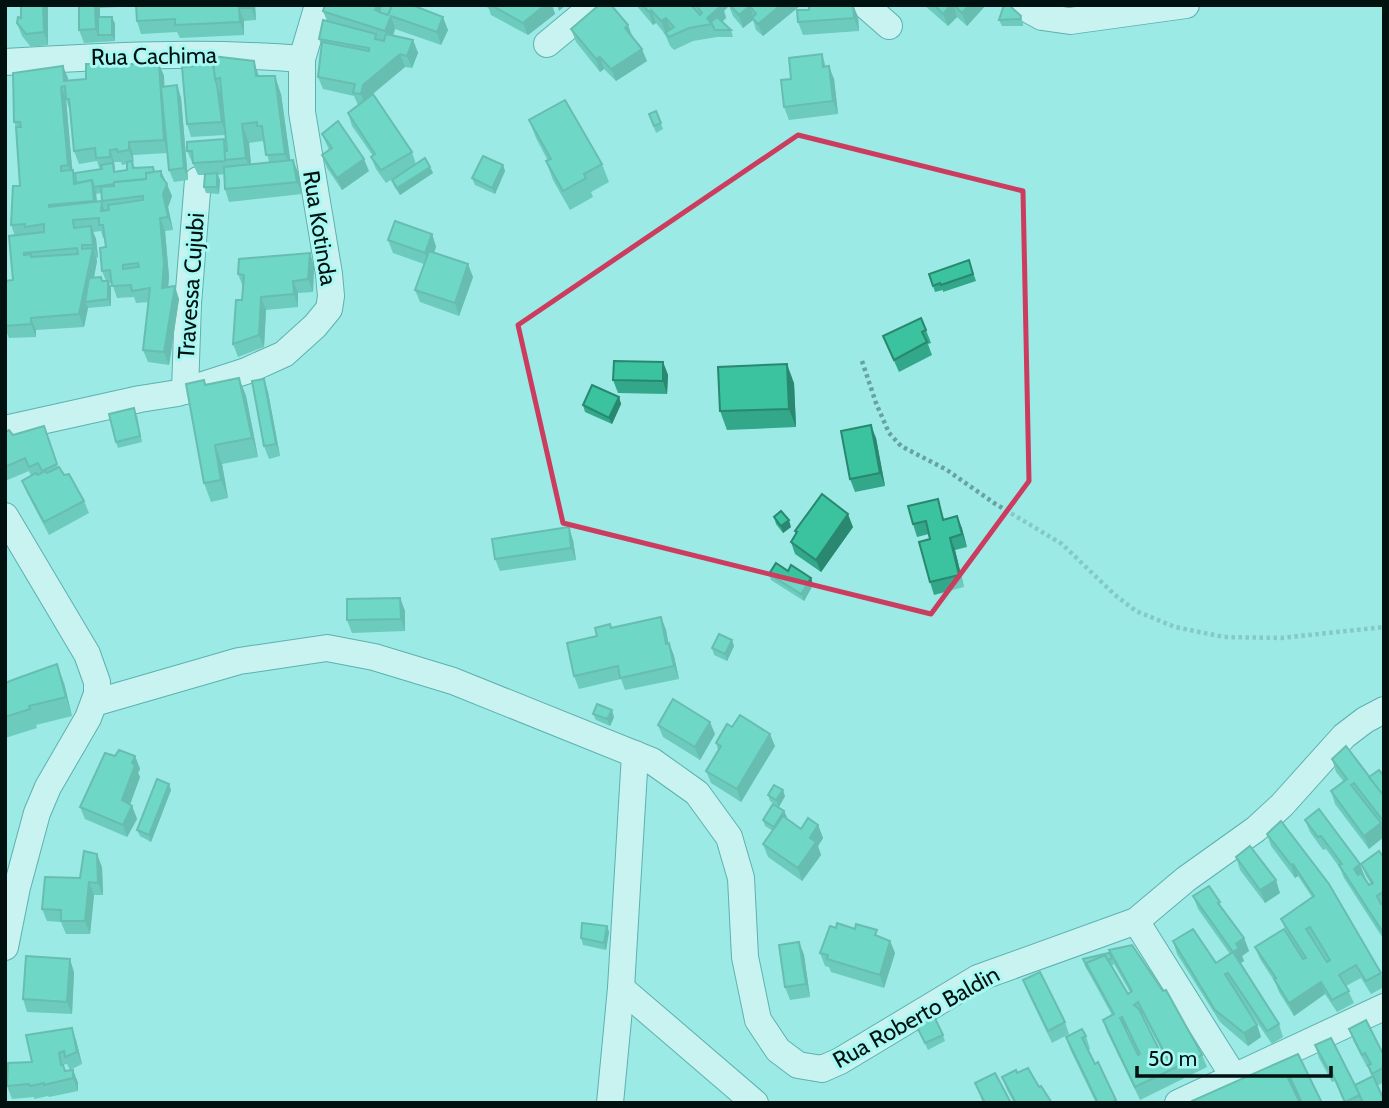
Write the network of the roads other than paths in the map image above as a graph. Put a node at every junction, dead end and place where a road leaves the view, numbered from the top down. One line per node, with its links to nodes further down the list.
1 (318, 5): 8 (street, Rua Kotinda)
2 (594, 5): 7 (street)
3 (865, 5): 6 (street)
4 (1020, 5): 5 (street)
5 (1186, 5)
6 (889, 26)
7 (547, 44)
8 (302, 59): 9 (street, Rua Cachima); 11 (street, Rua Kotinda)
9 (5, 62)
10 (198, 180): 11 (street, Travessa Cujubi)
11 (185, 391): 12 (street, Rua Kotinda)
12 (5, 429)
13 (5, 516): 14 (street)
14 (94, 703): 16 (street, Rua Roberto Baldin); 18 (street)
15 (1384, 710): 17 (street, Rua Roberto Baldin)
16 (635, 754): 17 (street, Rua Roberto Baldin); 19 (street)
17 (1136, 921): 21 (street)
18 (5, 947)
19 (621, 988): 22 (street); 23 (street)
20 (1384, 1007): 21 (street)
21 (1234, 1077): 24 (street)
22 (610, 1103)
23 (755, 1103)
24 (1178, 1103)

